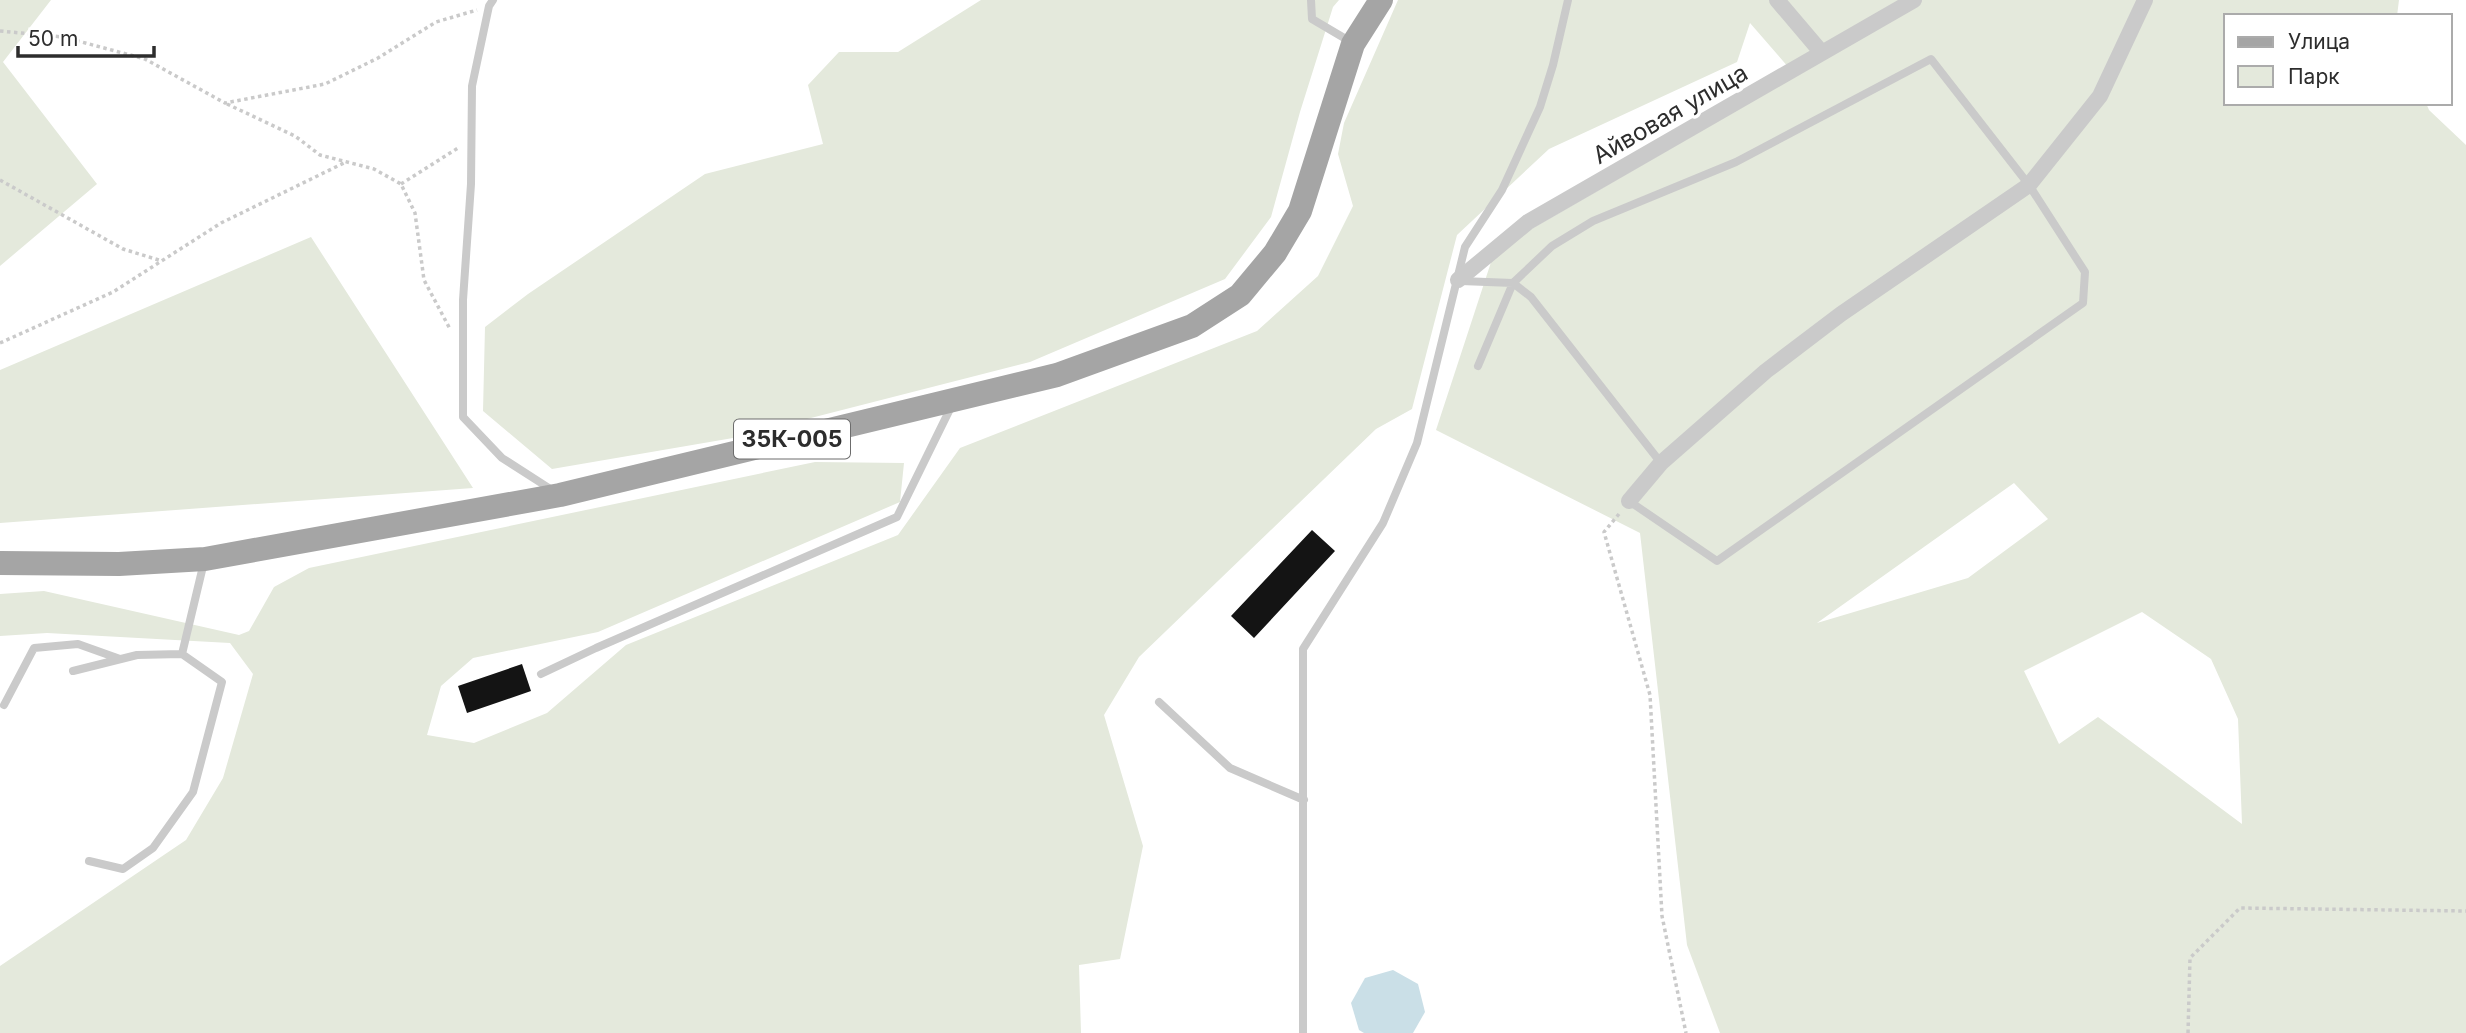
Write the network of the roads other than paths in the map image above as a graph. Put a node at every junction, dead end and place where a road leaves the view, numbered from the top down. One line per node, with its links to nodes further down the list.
1 (1311, 0): 8 (lane)
2 (1381, 0): 8 (main road, 35К-005)
3 (1568, 0): 11 (lane)
4 (1777, 0): 9 (street)
5 (1914, 0): 9 (street, Айвовая улица)
6 (2144, 0): 10 (street)
7 (491, 3): 16 (lane)
8 (1353, 44): 14 (main road, 35К-005)
9 (1822, 53): 11 (street, Айвовая улица)
10 (2029, 185): 12 (lane); 15 (street); 17 (lane)
11 (1458, 280): 12 (lane); 26 (lane)
12 (1513, 283): 13 (lane); 15 (lane)
13 (1478, 366)
14 (955, 400): 16 (main road, 35К-005); 23 (lane)
15 (1661, 463): 17 (street)
16 (560, 495): 18 (main road, 35К-005)
17 (1629, 501)
18 (205, 559): 19 (main road, 35К-005); 20 (lane)
19 (0, 563)
20 (182, 654): 21 (lane); 27 (lane)
21 (120, 659): 22 (lane); 25 (lane)
22 (73, 671)
23 (541, 674)
24 (1159, 702): 26 (lane)
25 (4, 705)
26 (1304, 800): 28 (lane)
27 (89, 861)
28 (1303, 1033)

